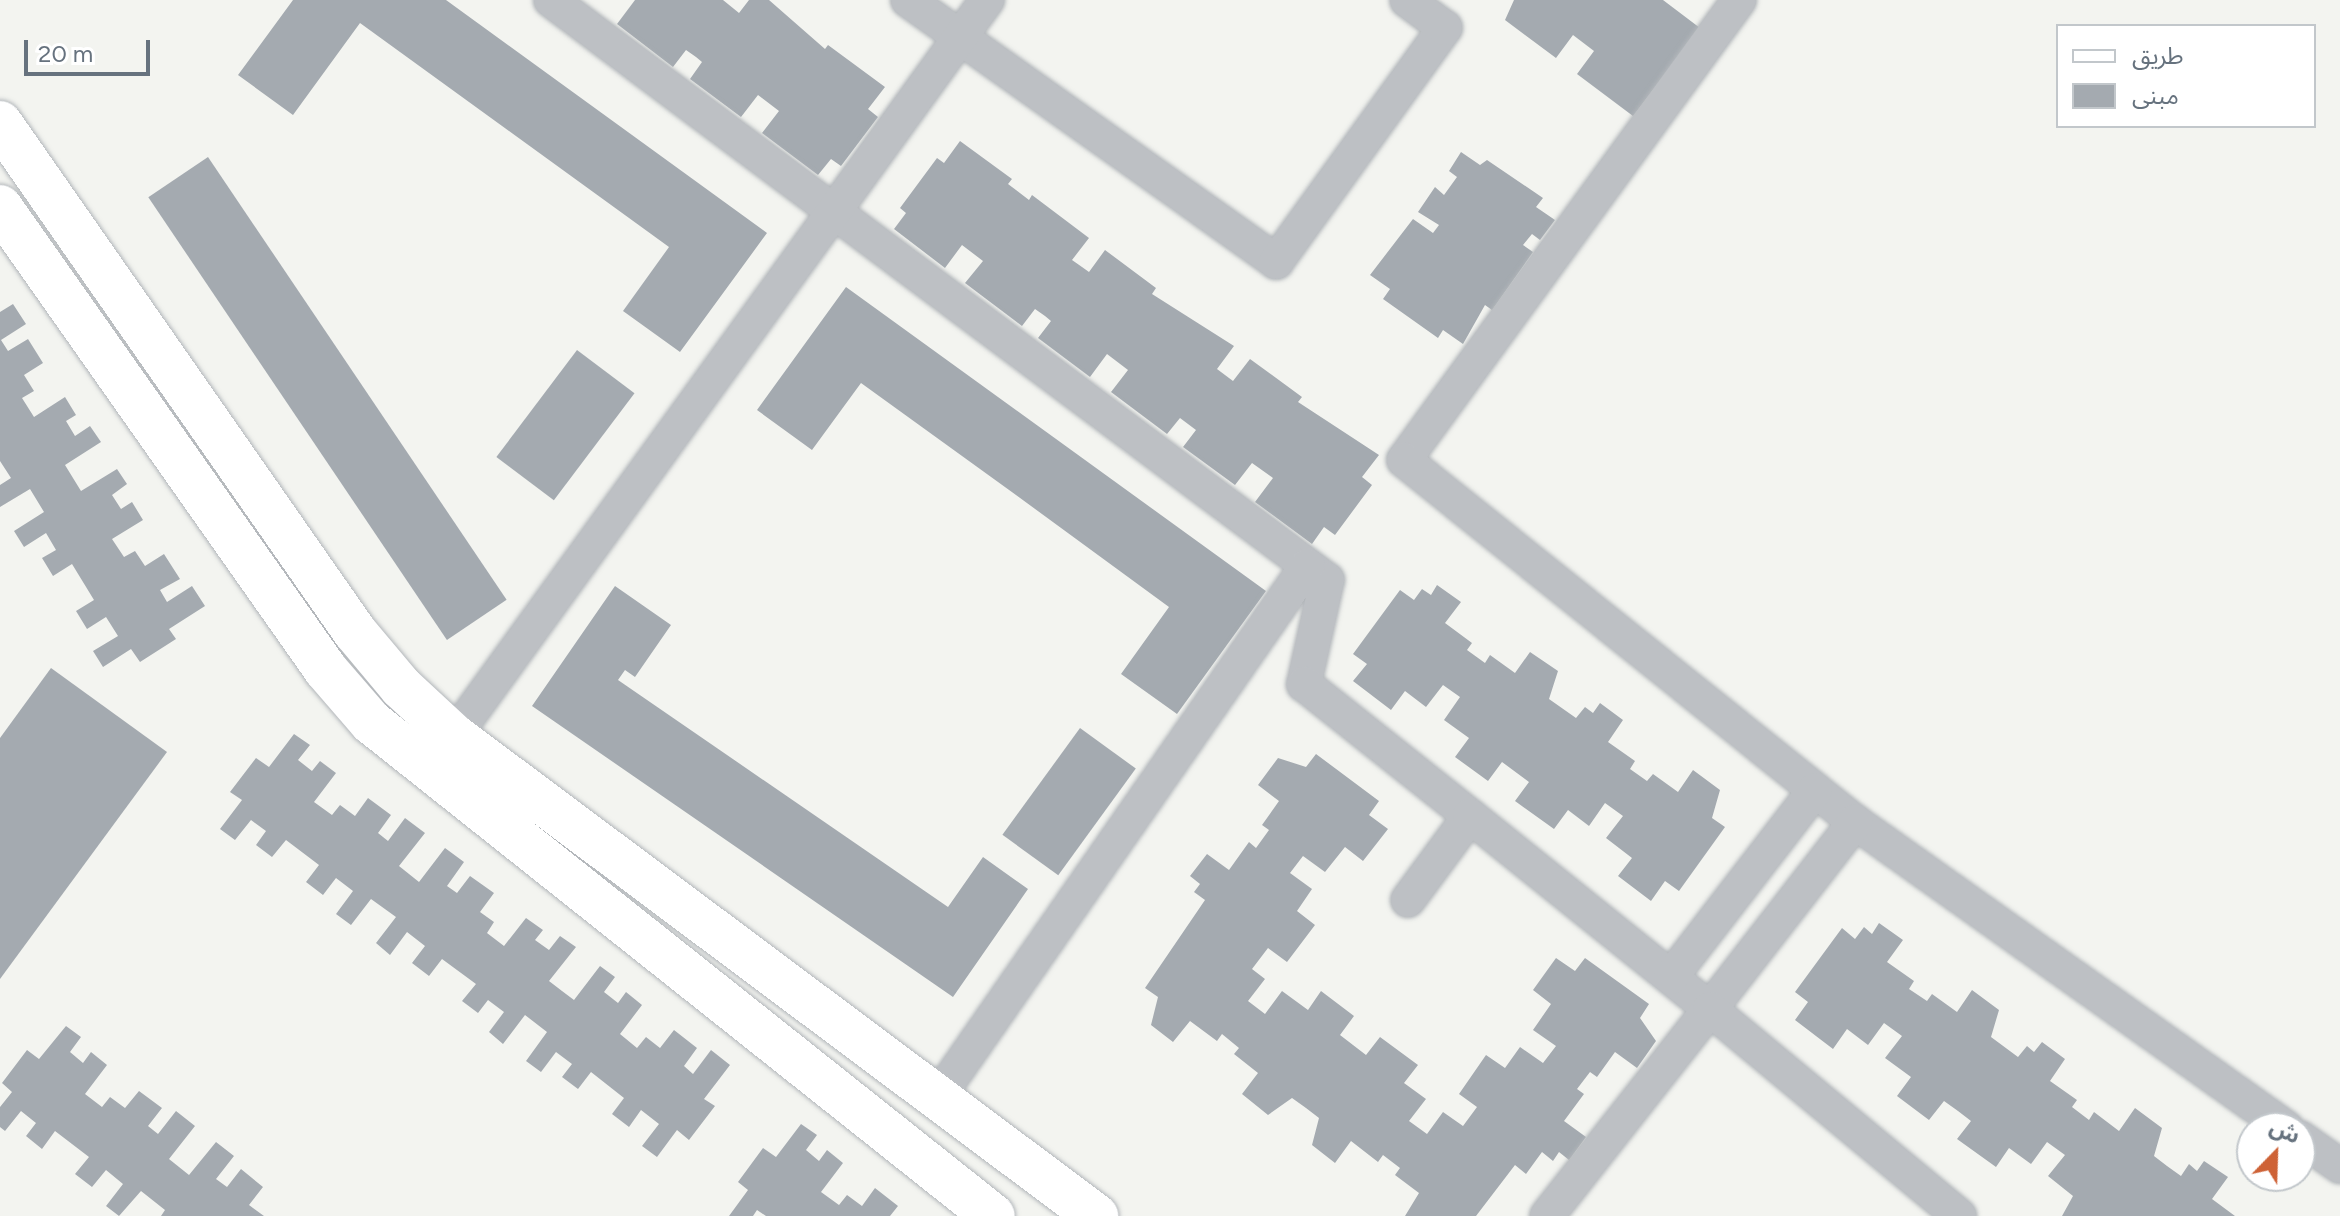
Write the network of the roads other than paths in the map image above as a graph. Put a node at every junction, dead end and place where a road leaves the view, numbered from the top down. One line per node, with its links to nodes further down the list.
1 (551, 0): 9 (street)
2 (908, 0): 6 (street)
3 (987, 0): 6 (street)
4 (1407, 0): 6 (street)
5 (1739, 0): 12 (street)
6 (959, 39): 9 (street)
7 (0, 123): 11 (street)
8 (0, 207): 22 (street)
9 (831, 210): 10 (street); 11 (street)
10 (1307, 566): 13 (street); 18 (street)
11 (454, 736): 18 (street)
12 (1815, 790): 14 (street); 16 (street)
13 (1470, 816): 15 (street); 16 (street)
14 (1855, 822): 17 (street); 19 (street)
15 (1408, 900)
16 (1671, 977): 17 (street)
17 (1710, 1009): 24 (street); 25 (street)
18 (938, 1097): 23 (street)
19 (2263, 1112)
20 (2316, 1149): 21 (street)
21 (2340, 1166)
22 (993, 1216)
23 (1096, 1216)
24 (1547, 1216)
25 (1959, 1216)

